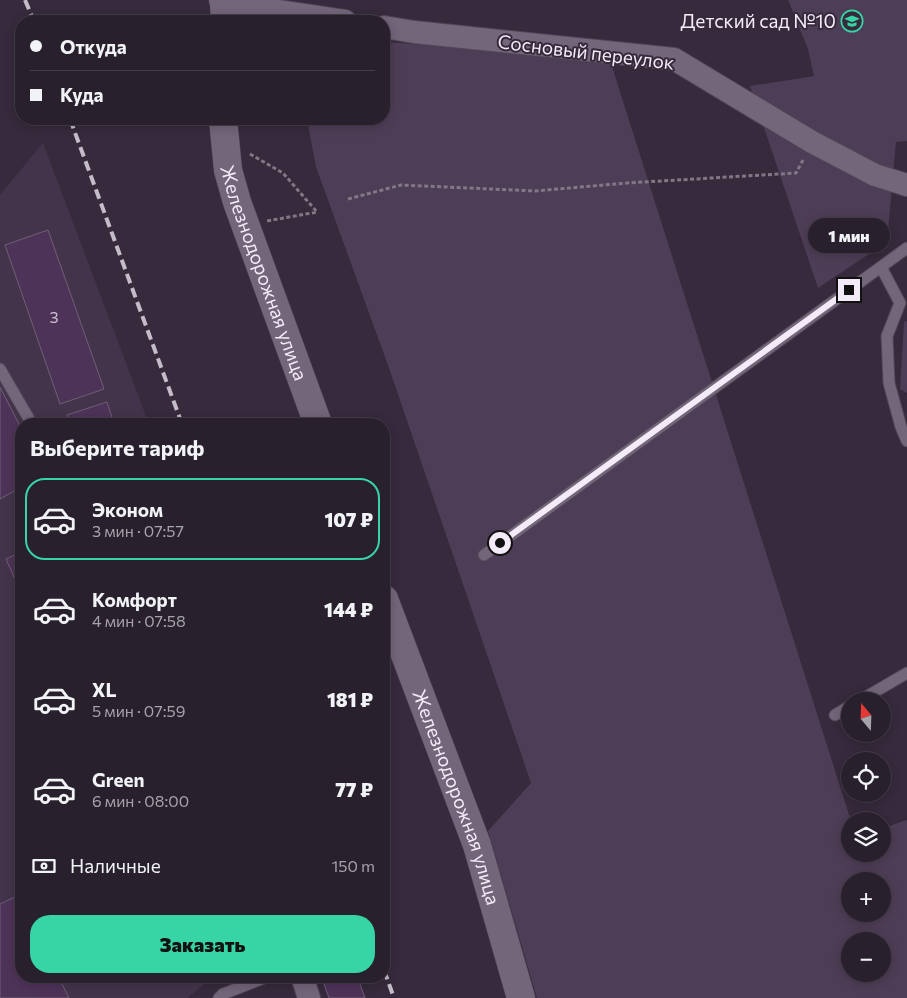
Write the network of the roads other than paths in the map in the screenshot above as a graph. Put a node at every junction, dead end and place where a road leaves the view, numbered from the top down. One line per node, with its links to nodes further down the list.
1 (224, 8): 2 (street)
2 (289, 15)
3 (390, 28): 5 (street, Сосновый переулок)
4 (223, 126): 10 (street, Железнодорожная улица)
5 (907, 185)
6 (907, 248): 7 (lane)
7 (881, 267): 11 (lane); 12 (lane)
8 (0, 369): 9 (lane)
9 (29, 418)
10 (316, 418)
11 (907, 441)
12 (484, 555)
13 (390, 614): 22 (street, Железнодорожная улица)
14 (907, 673): 15 (lane)
15 (874, 692)
16 (841, 711): 17 (lane)
17 (835, 715)
18 (252, 983): 20 (lane)
19 (304, 983): 21 (street)
20 (220, 998)
21 (309, 998)
22 (521, 998)

